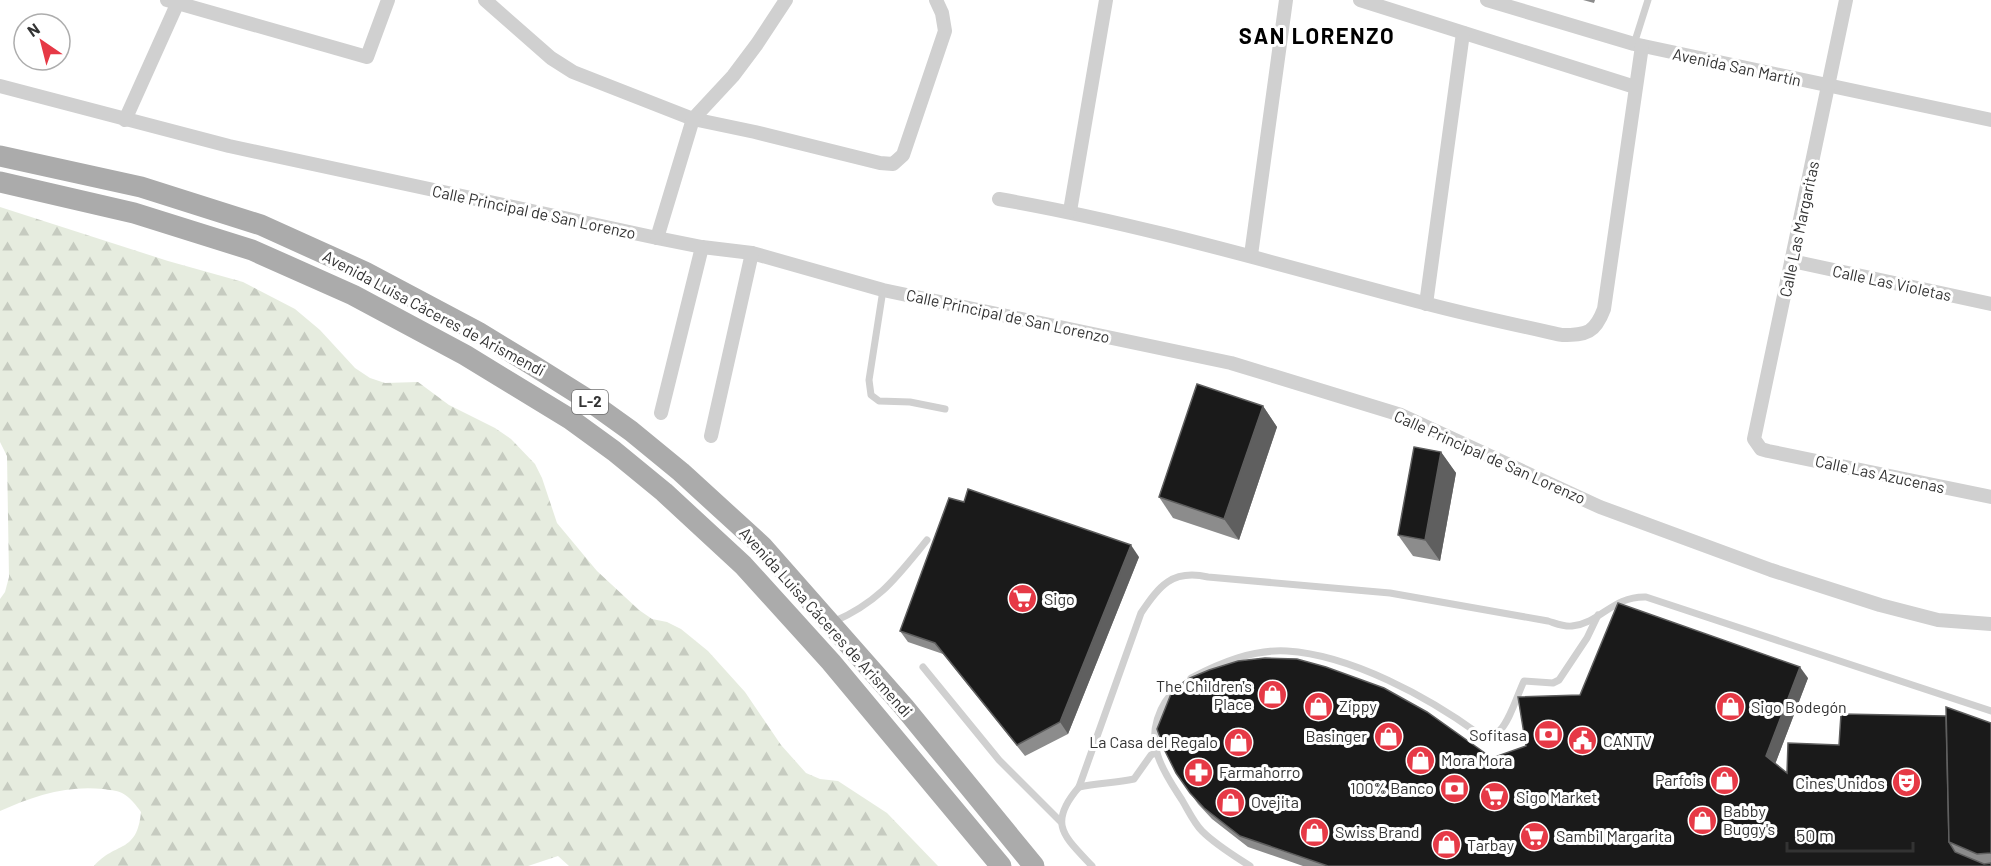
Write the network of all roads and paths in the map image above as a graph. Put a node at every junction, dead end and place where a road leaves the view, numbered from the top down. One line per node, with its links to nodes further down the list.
1 (388, 0): 11 (street)
2 (486, 0): 17 (street)
3 (786, 0): 17 (street)
4 (936, 0): 17 (street)
5 (1106, 0): 23 (street)
6 (1286, 0): 27 (street)
7 (1360, 0): 12 (street)
8 (1487, 0): 13 (street, Avenida San Martín)
9 (1648, 0): 13 (lane)
10 (1846, 0): 16 (street, Calle Las Margaritas)
11 (174, 1): 18 (street)
12 (1464, 33): 15 (street); 30 (street)
13 (1638, 45): 15 (street); 16 (street, Avenida San Martín)
14 (0, 86): 18 (street, Calle Principal de San Lorenzo)
15 (1635, 87): 30 (street)
16 (1827, 87): 19 (street, Avenida San Martín); 28 (street, Calle Las Margaritas)
17 (693, 119): 24 (street)
18 (124, 120): 24 (street, Calle Principal de San Lorenzo)
19 (1991, 120)
20 (0, 156): 39 (main road, Avenida Luisa Cáceres de Arismendi / L-2)
21 (0, 182): 47 (main road, Avenida Luisa Cáceres de Arismendi / L-2)
22 (999, 198): 23 (street)
23 (1070, 211): 27 (street)
24 (657, 238): 25 (street, Calle Principal de San Lorenzo)
25 (702, 247): 26 (street, Calle Principal de San Lorenzo); 33 (street)
26 (752, 253): 29 (street, Calle Principal de San Lorenzo); 34 (street)
27 (1251, 255): 30 (street)
28 (1792, 261): 31 (street, Calle Las Violetas); 35 (street, Calle Las Margaritas)
29 (883, 290): 32 (lane); 40 (street, Calle Principal de San Lorenzo)
30 (1426, 304)
31 (1991, 304)
32 (945, 409)
33 (662, 413)
34 (711, 436)
35 (1768, 451): 36 (street, Calle Las Azucenas)
36 (1991, 497)
37 (927, 540): 39 (lane)
38 (1598, 615): 42 (lane); 43 (lane); 44 (lane)
39 (831, 623): 46 (main road, Avenida Luisa Cáceres de Arismendi / L-2)
40 (1991, 624)
41 (923, 667): 45 (lane)
42 (1991, 711)
43 (1156, 753): 44 (lane); 49 (lane)
44 (1079, 787): 45 (lane)
45 (1060, 820): 48 (lane)
46 (1032, 863)
47 (1000, 866)
48 (1092, 866)
49 (1250, 866)

